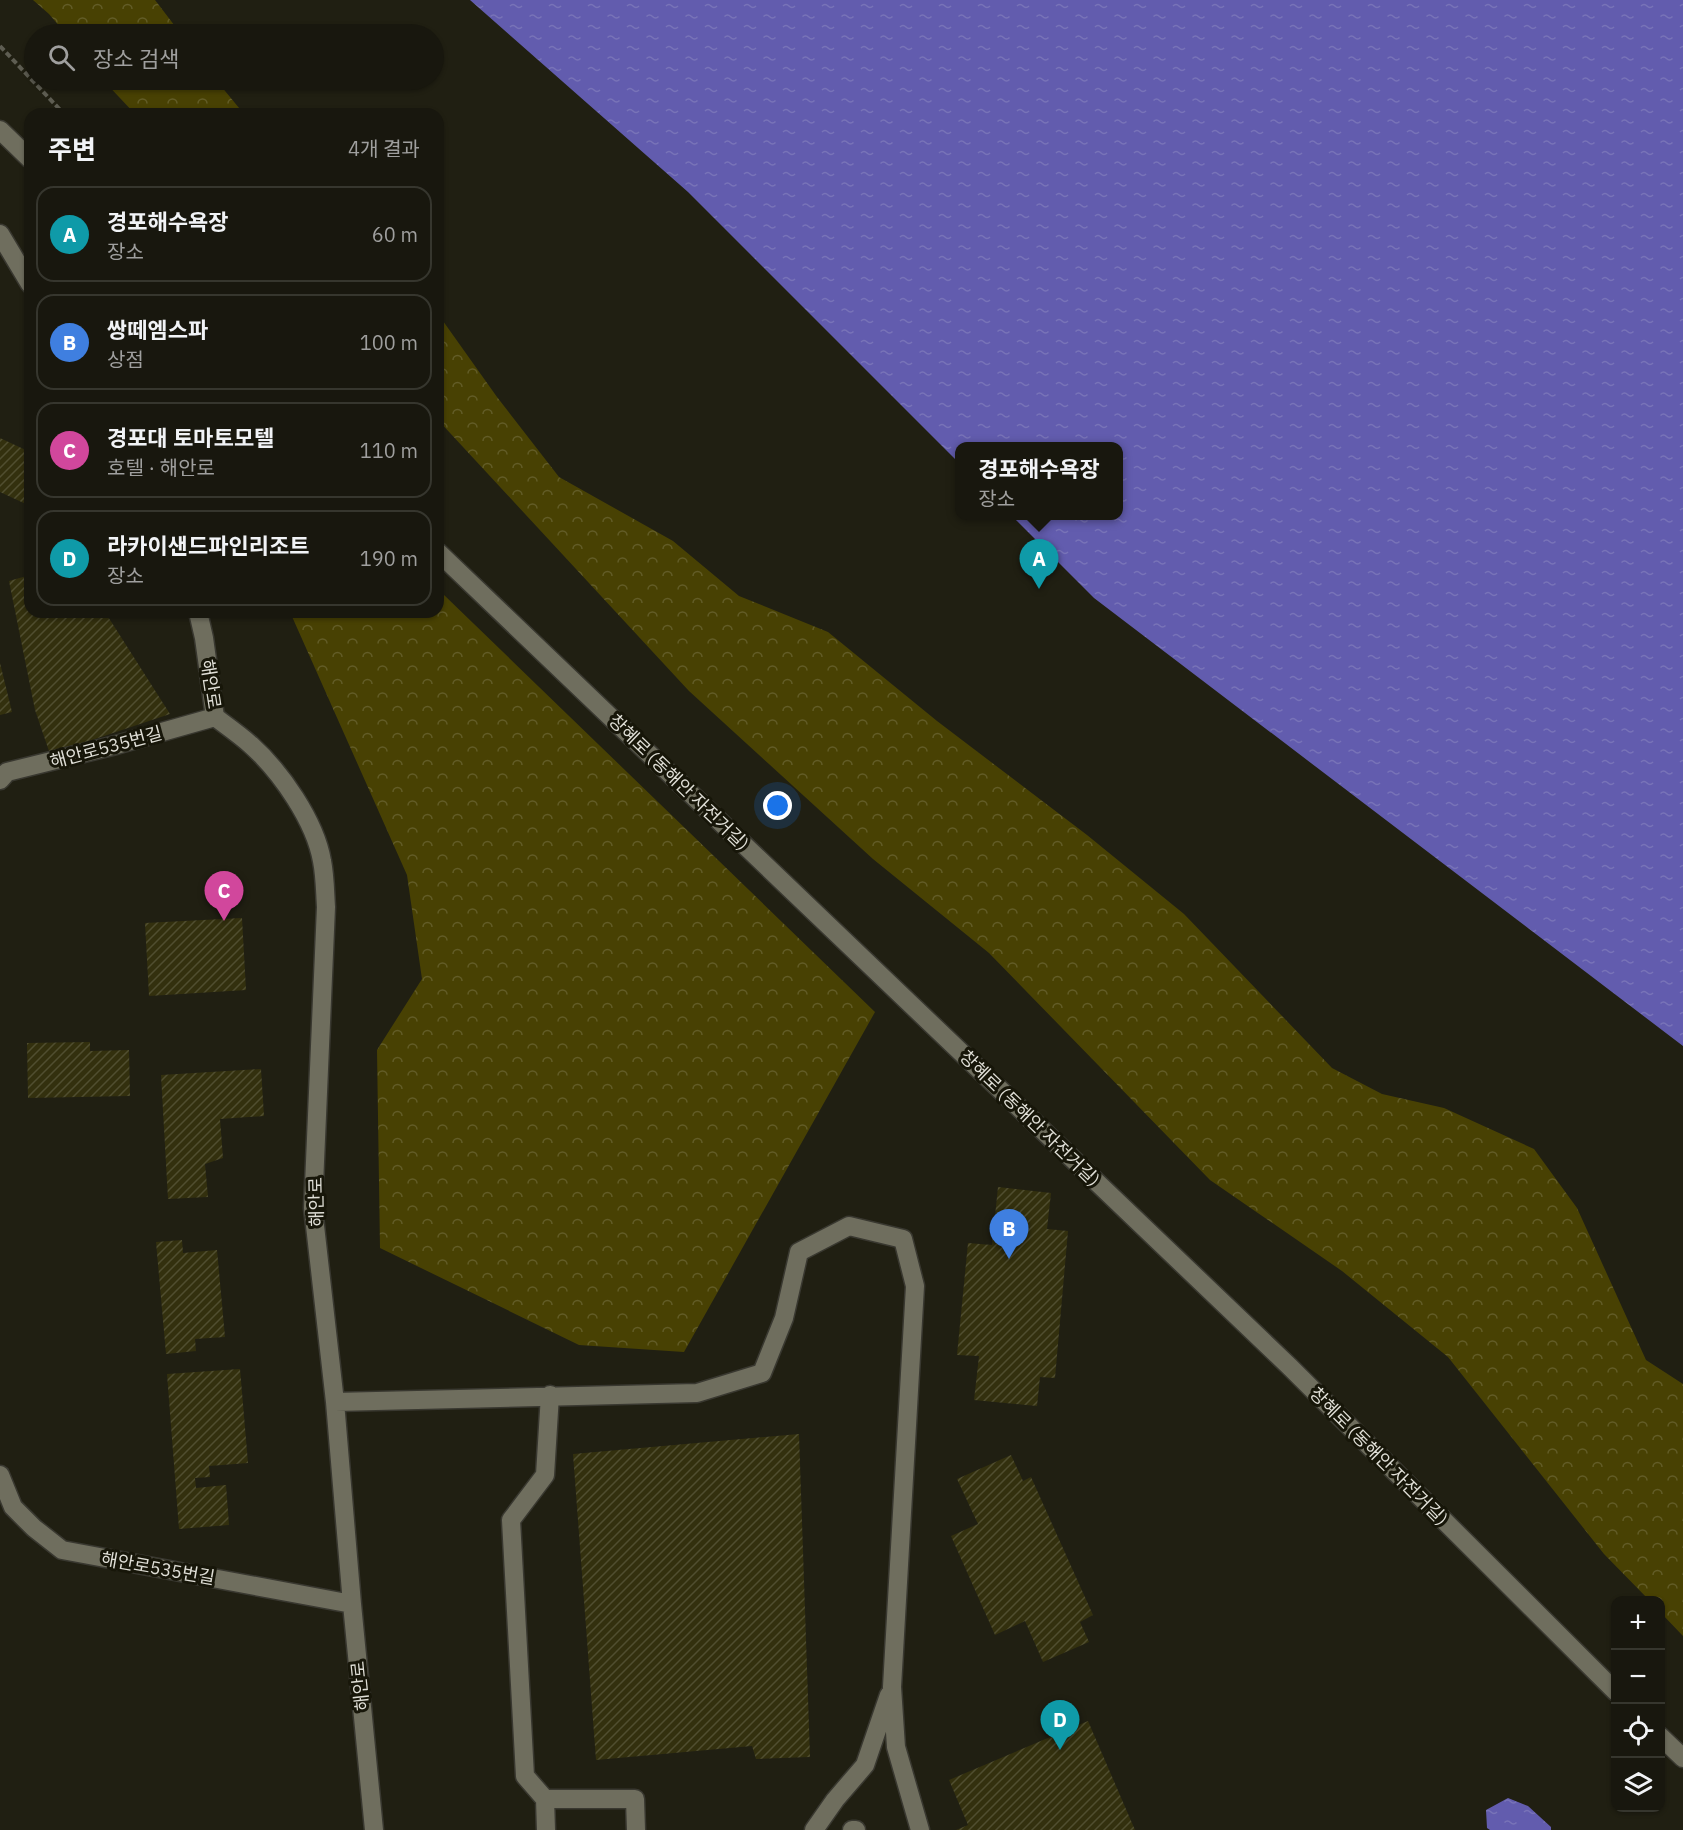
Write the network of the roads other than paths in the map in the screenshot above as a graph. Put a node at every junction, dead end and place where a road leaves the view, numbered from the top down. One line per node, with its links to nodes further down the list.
1 (0, 130): 2 (street)
2 (24, 153)
3 (0, 234): 4 (street)
4 (24, 274)
5 (444, 558): 14 (street, 창혜로 (동해안 자전거길))
6 (199, 618): 7 (street, 해안로)
7 (215, 717): 8 (street, 해안로535번길); 10 (street, 해안로)
8 (0, 780)
9 (550, 1395): 10 (street); 13 (street); 17 (street)
10 (335, 1402): 12 (street, 해안로)
11 (2, 1486): 12 (street, 해안로535번길)
12 (352, 1604): 18 (street, 해안로)
13 (891, 1687): 21 (street); 22 (street)
14 (1611, 1687)
15 (1665, 1741): 16 (street)
16 (1683, 1758)
17 (545, 1799): 19 (street); 20 (street)
18 (375, 1830)
19 (546, 1830)
20 (636, 1830)
21 (814, 1830)
22 (920, 1830)

